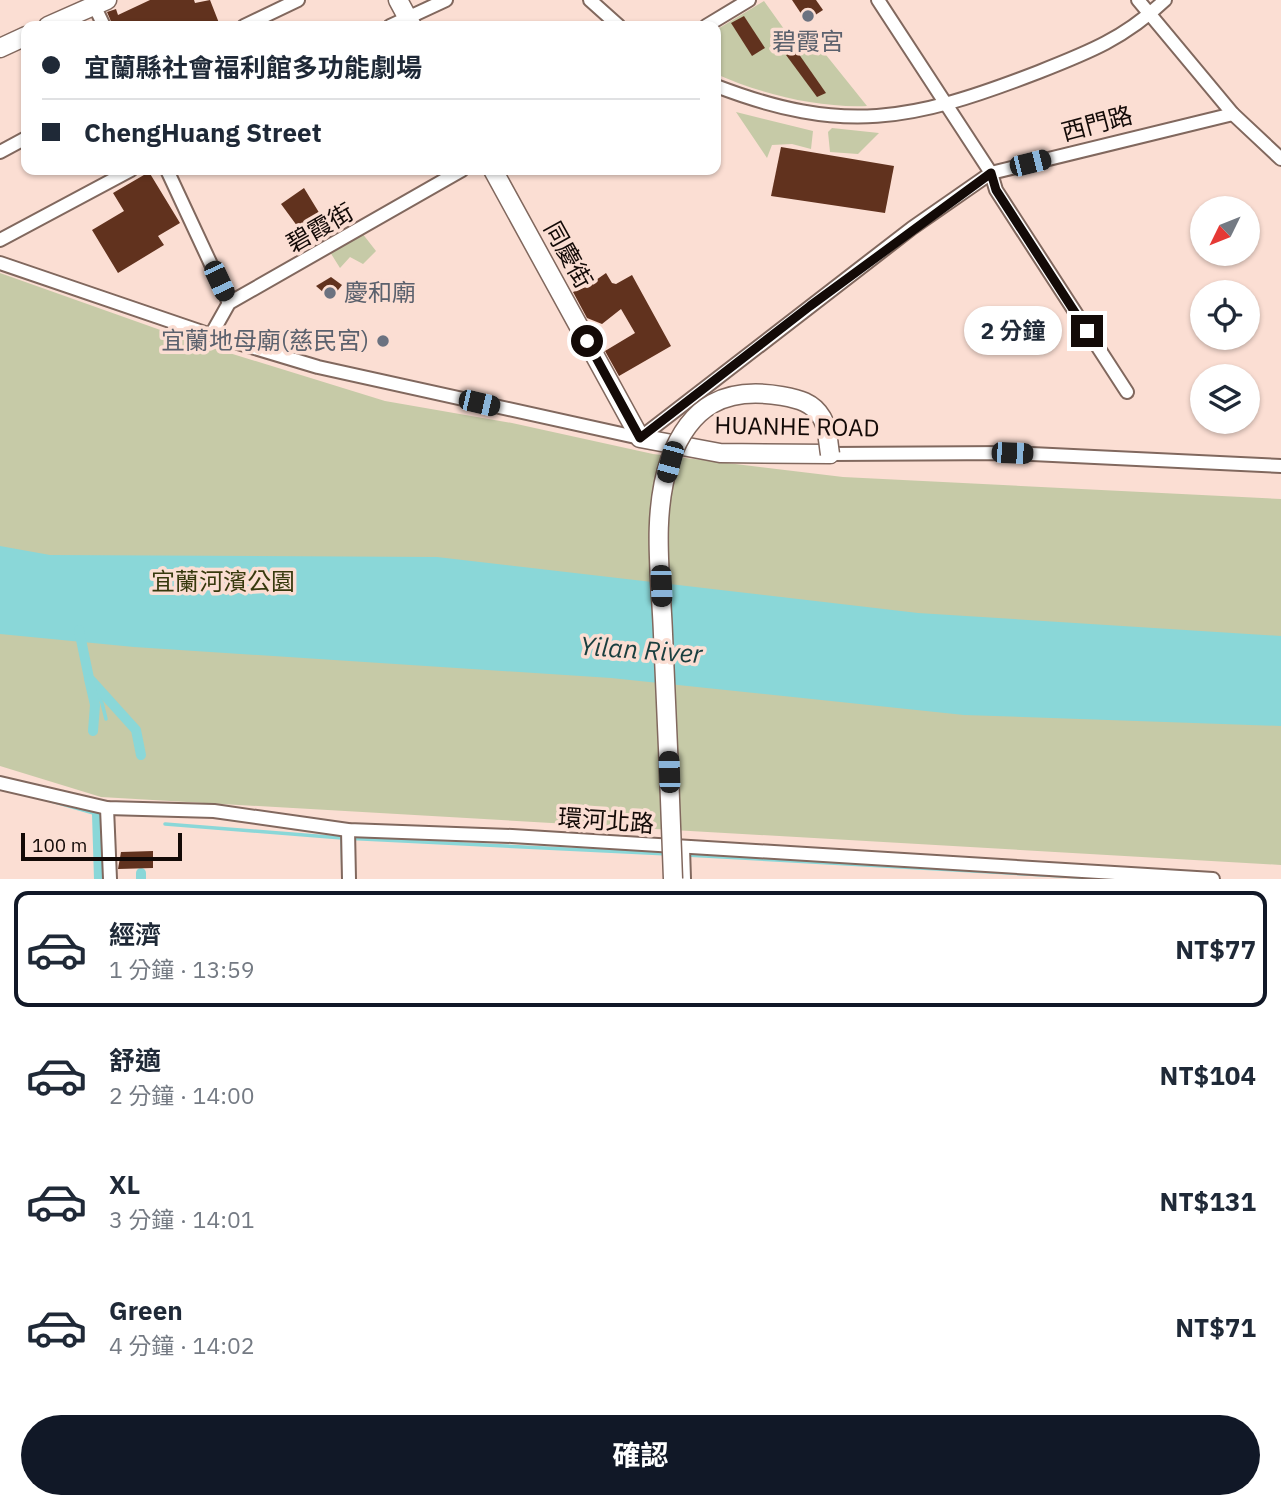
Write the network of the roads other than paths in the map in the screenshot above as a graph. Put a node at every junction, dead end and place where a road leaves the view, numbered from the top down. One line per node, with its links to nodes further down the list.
1 (298, 0): 13 (street)
2 (398, 0): 14 (street)
3 (446, 0): 15 (street)
4 (590, 0): 16 (street)
5 (749, 0): 17 (street)
6 (878, 0): 21 (street)
7 (1138, 0): 10 (street)
8 (1165, 0): 10 (street)
9 (98, 2): 11 (street); 12 (street)
10 (1149, 15): 21 (street); 22 (street)
11 (58, 21)
12 (103, 21)
13 (254, 21)
14 (409, 21)
15 (412, 21)
16 (613, 21)
17 (714, 21)
18 (21, 38): 19 (street)
19 (0, 48)
20 (721, 88): 21 (street)
21 (948, 106): 26 (street)
22 (1233, 114): 25 (street); 26 (street, 西門路)
23 (21, 141): 24 (street)
24 (0, 152)
25 (1281, 159)
26 (991, 173): 35 (street); 36 (street, 西門路)
27 (122, 175): 31 (street)
28 (169, 175): 33 (street)
29 (453, 175): 33 (street, 碧霞街)
30 (496, 175): 36 (street, 同慶街)
31 (0, 240)
32 (0, 263): 34 (street, HUANHE ROAD)
33 (229, 303): 34 (street)
34 (211, 335): 36 (street, HUANHE ROAD)
35 (1126, 392)
36 (640, 438): 37 (street, HUANHE ROAD)
37 (830, 454): 38 (street, HUANHE ROAD); 47 (street, bridge)
38 (1281, 466)
39 (0, 783): 40 (street, 環河北路)
40 (107, 808): 41 (street, 環河北路); 44 (street)
41 (348, 830): 42 (street, 環河北路); 45 (street)
42 (663, 846): 43 (street, 環河北路); 46 (street)
43 (683, 848): 48 (street); 49 (street, 環河北路)
44 (110, 879)
45 (349, 879)
46 (664, 879)
47 (673, 879)
48 (684, 879)
49 (1213, 879)

